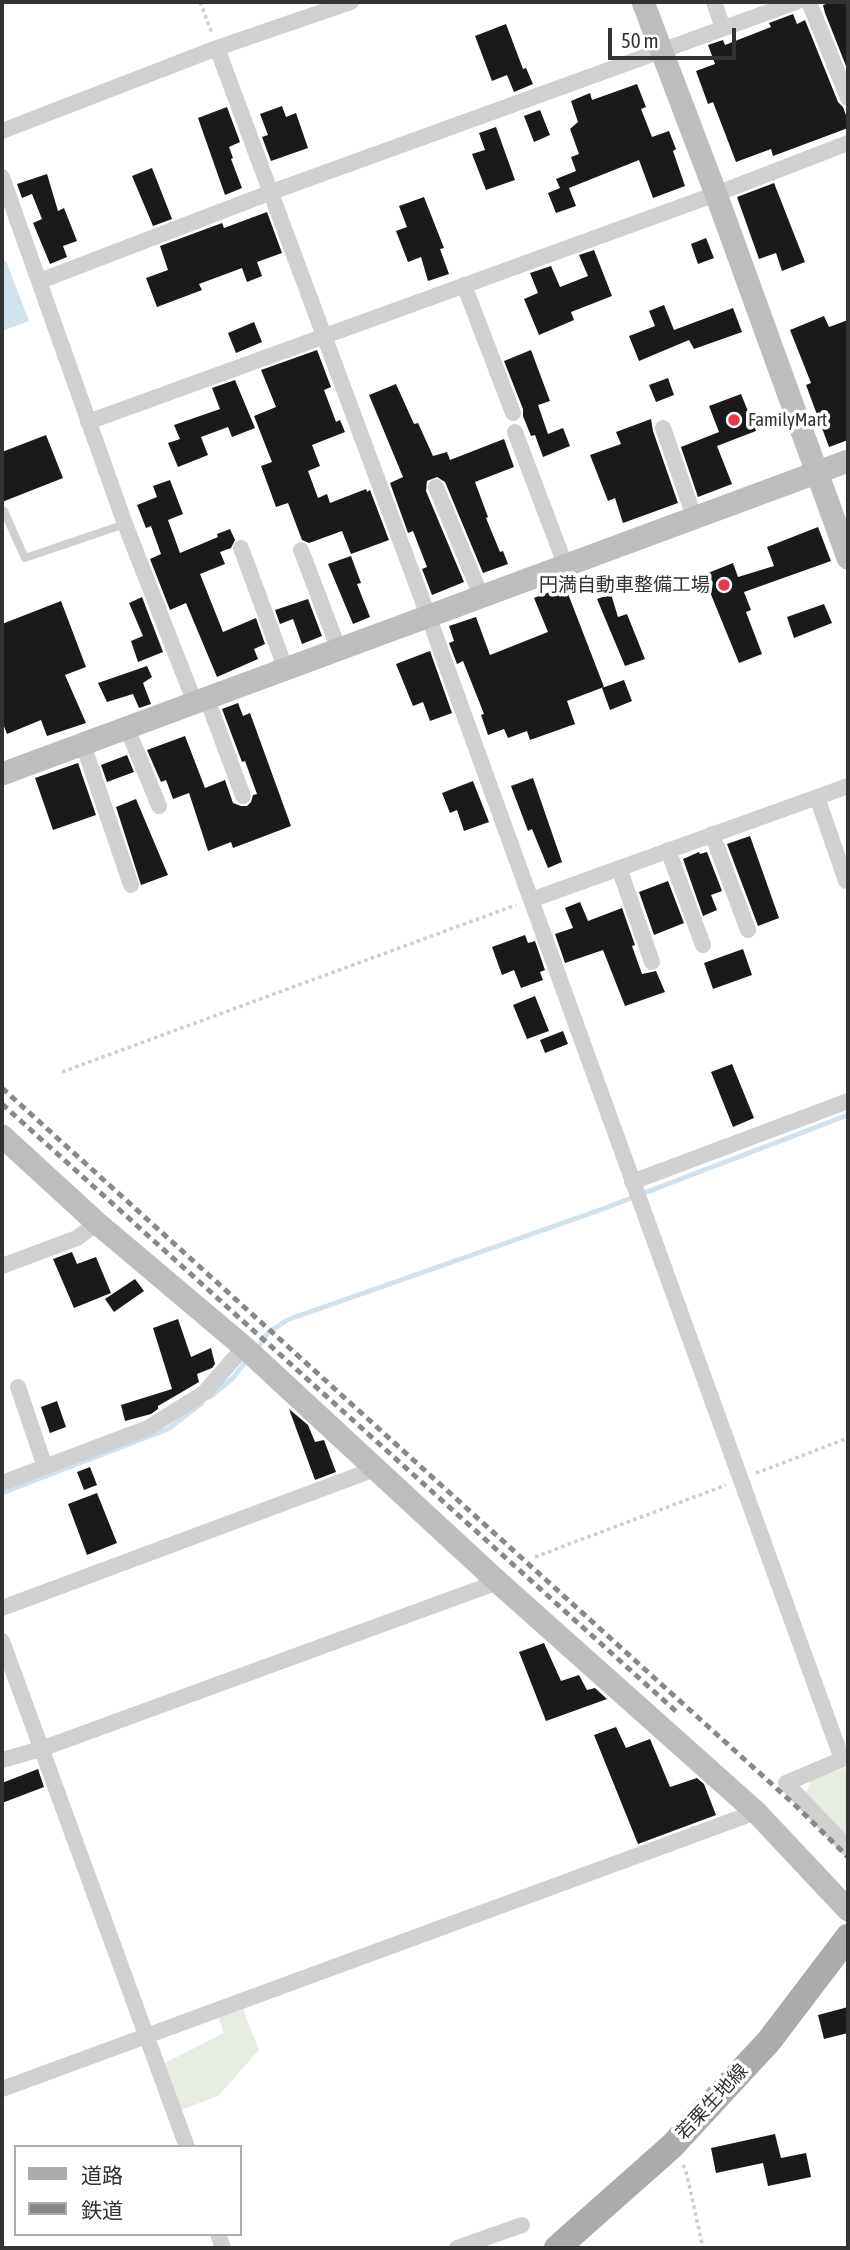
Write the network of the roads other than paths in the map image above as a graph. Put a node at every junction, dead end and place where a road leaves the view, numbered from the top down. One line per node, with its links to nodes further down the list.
1 (351, 2): 7 (street)
2 (643, 2): 8 (street)
3 (714, 2): 6 (street)
4 (796, 2): 6 (street)
5 (809, 2): 9 (street)
6 (723, 28): 8 (street)
7 (217, 48): 10 (street); 13 (street)
8 (662, 50): 13 (street); 14 (street)
9 (848, 98)
10 (2, 131)
11 (848, 143): 14 (street)
12 (2, 177): 15 (street)
13 (270, 193): 15 (street); 17 (street)
14 (716, 194): 16 (street); 23 (street)
15 (40, 281): 19 (street)
16 (464, 285): 17 (street); 18 (street)
17 (323, 336): 19 (street); 33 (street)
18 (513, 413)
19 (88, 422): 27 (street)
20 (663, 428): 26 (street)
21 (515, 432): 31 (street)
22 (848, 461): 23 (street)
23 (817, 474): 26 (street); 30 (street)
24 (436, 488): 32 (street)
25 (4, 510): 27 (lane)
26 (695, 519): 31 (street)
27 (125, 524): 36 (street)
28 (240, 548): 35 (street)
29 (301, 551): 34 (street)
30 (848, 558)
31 (566, 567): 32 (street)
32 (482, 598): 33 (street)
33 (429, 618): 34 (street); 49 (street)
34 (339, 650): 35 (street)
35 (286, 670): 36 (street)
36 (201, 701): 37 (street); 41 (street)
37 (127, 728): 38 (street); 43 (street)
38 (83, 744): 39 (street); 48 (street)
39 (2, 774)
40 (848, 786): 42 (street)
41 (243, 796)
42 (817, 797): 44 (street); 47 (street)
43 (159, 806)
44 (712, 834): 45 (street); 50 (street)
45 (668, 850): 46 (street); 51 (street)
46 (618, 868): 49 (street); 52 (street)
47 (846, 881)
48 (131, 885)
49 (531, 900): 55 (street)
50 (748, 930)
51 (703, 945)
52 (652, 962)
53 (848, 1101): 55 (street)
54 (2, 1136): 56 (street)
55 (632, 1182): 67 (street)
56 (97, 1223): 57 (street); 58 (street)
57 (2, 1266)
58 (244, 1347): 60 (street); 61 (street)
59 (18, 1387): 60 (street)
60 (45, 1467): 62 (street)
61 (375, 1469): 63 (street); 64 (street)
62 (2, 1483)
63 (498, 1582): 66 (street); 69 (street)
64 (2, 1608)
65 (2, 1641): 66 (street)
66 (41, 1749): 68 (street); 73 (street)
67 (845, 1758): 70 (street)
68 (2, 1760)
69 (756, 1812): 71 (street); 73 (street)
70 (848, 1848)
71 (848, 1910)
72 (848, 1937): 78 (main road, 若栗生地線)
73 (147, 2036): 74 (street); 75 (street)
74 (2, 2089)
75 (186, 2145)
76 (522, 2225): 77 (street)
77 (457, 2248)
78 (557, 2248)

